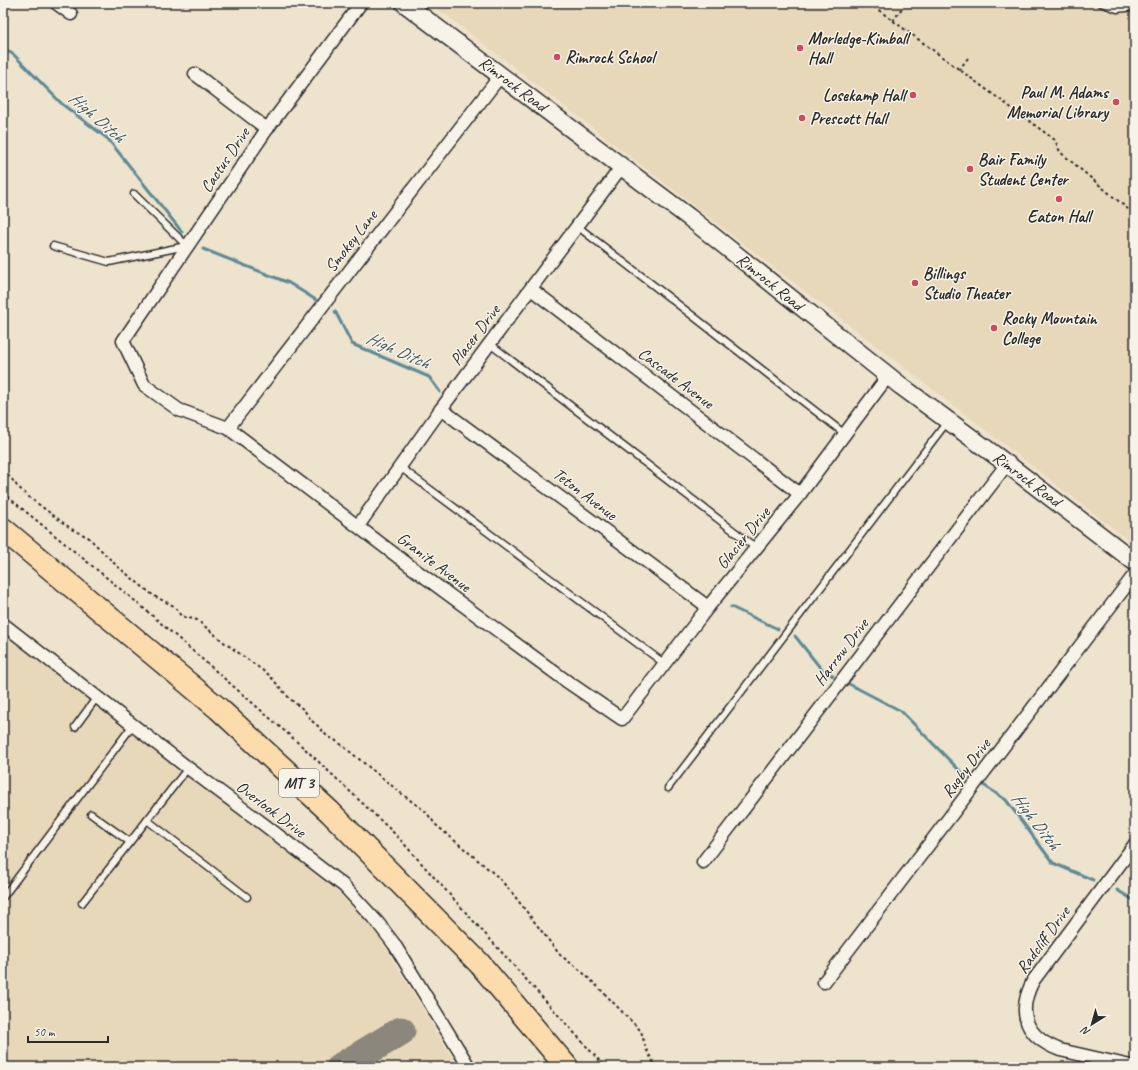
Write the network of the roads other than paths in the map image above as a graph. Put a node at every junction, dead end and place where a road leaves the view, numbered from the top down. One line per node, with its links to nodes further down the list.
1 (56, 3): 6 (street)
2 (361, 3): 9 (street, Cactus Drive)
3 (404, 3): 8 (main road, Rimrock Road)
4 (1101, 3): 5 (lane)
5 (1135, 7)
6 (71, 14)
7 (195, 74): 9 (street)
8 (501, 75): 10 (main road, Rimrock Road); 21 (street, Smokey Lane)
9 (267, 129): 14 (street, Cactus Drive)
10 (622, 166): 12 (street, Placer Drive); 18 (main road, Rimrock Road)
11 (134, 194): 14 (lane)
12 (577, 226): 15 (street, Placer Drive); 22 (lane)
13 (53, 246): 14 (lane)
14 (187, 246): 16 (street, Cactus Drive)
15 (531, 289): 17 (street, Placer Drive); 25 (street, Cascade Avenue)
16 (123, 340): 21 (street, Granite Avenue)
17 (490, 344): 19 (street, Placer Drive); 28 (lane)
18 (888, 376): 20 (main road, Rimrock Road); 22 (street, Glacier Drive)
19 (441, 409): 24 (street, Placer Drive); 31 (street, Teton Avenue)
20 (948, 421): 23 (main road, Rimrock Road); 39 (lane)
21 (228, 428): 26 (street, Granite Avenue)
22 (845, 434): 25 (street, Glacier Drive)
23 (1006, 464): 29 (main road, Rimrock Road); 44 (street, Harrow Drive)
24 (400, 466): 26 (street, Placer Drive); 33 (lane)
25 (800, 494): 28 (street, Glacier Drive)
26 (358, 526): 35 (street, Granite Avenue)
27 (3, 529): 50 (highway, MT 3)
28 (756, 548): 31 (street, Glacier Drive)
29 (1135, 562)
30 (1135, 574): 48 (street, Rugby Drive)
31 (708, 607): 33 (street, Glacier Drive)
32 (3, 624): 34 (street, Overlook Drive)
33 (665, 664): 35 (street, Glacier Drive)
34 (97, 697): 36 (street, Overlook Drive); 37 (lane)
35 (622, 720)
36 (133, 725): 38 (street, Overlook Drive); 45 (lane)
37 (75, 727)
38 (188, 768): 41 (lane); 49 (street, Overlook Drive)
39 (668, 788)
40 (91, 814): 42 (lane)
41 (147, 820): 42 (lane); 46 (lane)
42 (130, 842): 47 (lane)
43 (1135, 844): 51 (street, Radcliff Drive)
44 (702, 862)
45 (3, 897)
46 (247, 897)
47 (82, 903)
48 (824, 982)
49 (469, 1067)
50 (567, 1067)
51 (1135, 1067)

